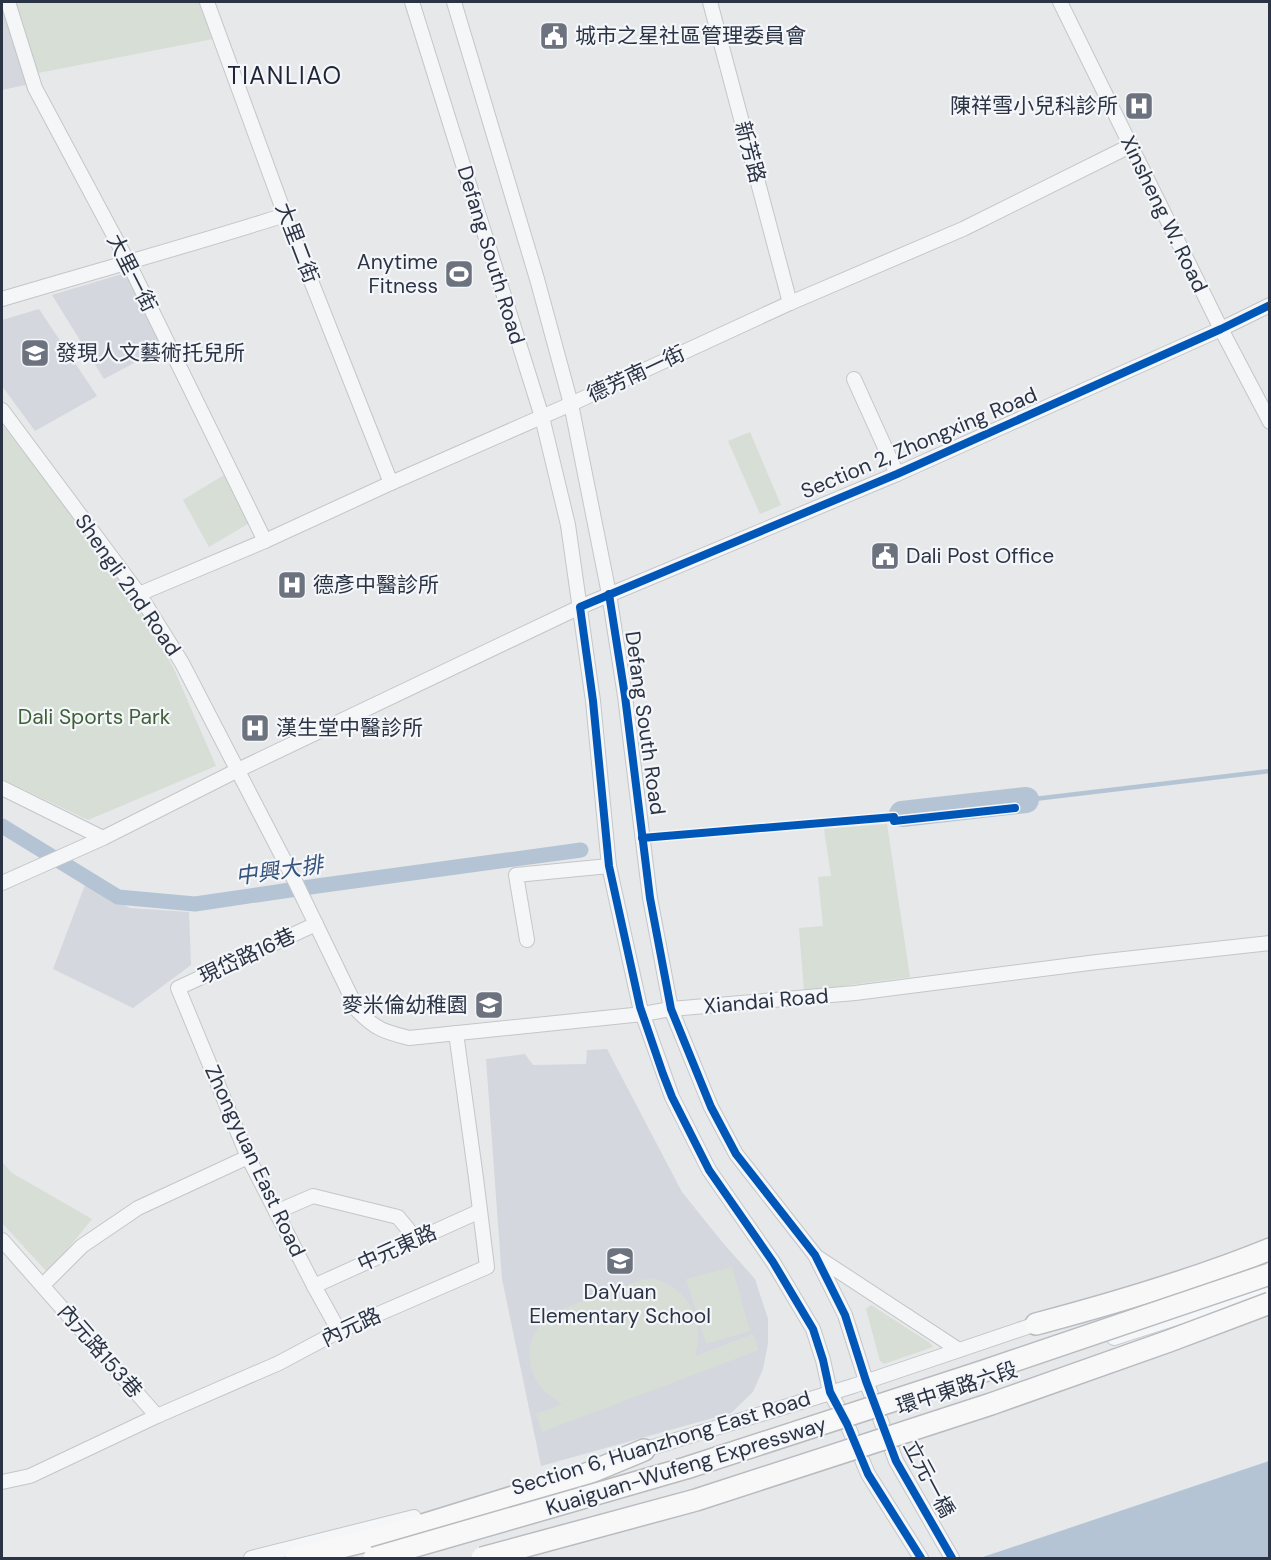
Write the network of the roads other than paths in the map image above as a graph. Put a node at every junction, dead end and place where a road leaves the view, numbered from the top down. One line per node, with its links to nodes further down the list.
1 (8, 2): 9 (street, 大里一街)
2 (207, 2): 8 (street, 大里二街)
3 (412, 2): 17 (street, Defang South Road)
4 (454, 2): 15 (street, Defang South Road)
5 (710, 2): 11 (street, 新芳路)
6 (1060, 2): 7 (street, Xinsheng W. Road)
7 (1130, 146): 11 (street, 德芳南一街); 13 (street, Xinsheng W. Road)
8 (285, 215): 9 (street); 20 (street, 大里二街)
9 (128, 262): 10 (street); 21 (street, 大里一街)
10 (2, 299)
11 (790, 303): 15 (street, 德芳南一街)
12 (1269, 305): 13 (street, Section 2, Zhongxing Road)
13 (1221, 329): 18 (street, Xinsheng W. Road); 19 (street, Section 2, Zhongxing Road)
14 (854, 379): 19 (street)
15 (571, 404): 17 (street, 德芳南一街); 23 (street, Defang South Road)
16 (2, 410): 22 (street, Shengli 2nd Road)
17 (542, 417): 20 (street, 德芳南一街); 24 (street, Defang South Road)
18 (1269, 422)
19 (897, 474): 23 (street, Section 2, Zhongxing Road)
20 (391, 483): 21 (street, 德芳南一街)
21 (265, 541): 22 (street, 德芳南一街)
22 (139, 594): 25 (street, Shengli 2nd Road)
23 (609, 594): 24 (street, Section 2, Zhongxing Road); 34 (street, Defang South Road)
24 (580, 607): 25 (street, Section 2, Zhongxing Road); 28 (street, Defang South Road)
25 (238, 770): 27 (street, Section 2, Zhongxing Road); 30 (street, Xiandai Road)
26 (2, 788): 27 (street)
27 (103, 838): 29 (street, Section 2, Zhongxing Road)
28 (609, 866): 31 (street); 35 (street, Defang South Road)
29 (9, 877)
30 (316, 924): 33 (street, 現岱路16巷); 36 (street, Xiandai Road)
31 (527, 940)
32 (1269, 943): 34 (street, Xiandai Road)
33 (178, 988): 37 (street, Zhongyuan East Road)
34 (671, 1009): 35 (street, Xiandai Road); 44 (street, Defang South Road)
35 (643, 1014): 36 (street, Xiandai Road); 54 (street, Defang South Road)
36 (456, 1033): 38 (street, 內元路)
37 (248, 1157): 39 (street, Zhongyuan East Road); 46 (street)
38 (480, 1210): 40 (street, 中元東路); 51 (street, 內元路)
39 (276, 1212): 40 (street); 48 (street, Zhongyuan East Road)
40 (416, 1239): 48 (street, 中元東路)
41 (2, 1240): 46 (street, 內元路153巷)
42 (1269, 1240): 50 (street, Section 6, Huanzhong East Road)
43 (1269, 1249): 50 (highway)
44 (815, 1256): 52 (street); 53 (street, Defang South Road)
45 (1269, 1274): 62 (highway, Kuaiguan-Wufeng Expressway, bridge)
46 (43, 1285): 56 (street, 內元路153巷)
47 (1269, 1285): 55 (street, 環中東路六段)
48 (314, 1286): 51 (street, Zhongyuan East Road)
49 (1269, 1303): 64 (highway, Kuaiguan-Wufeng Expressway, bridge)
50 (1036, 1324): 52 (street, Section 6, Huanzhong East Road)
51 (339, 1331): 56 (street, 內元路)
52 (959, 1350): 53 (street, Section 6, Huanzhong East Road)
53 (866, 1381): 54 (street, Section 6, Huanzhong East Road); 55 (street, Defang South Road)
54 (830, 1392): 57 (street, Defang South Road); 58 (street, Section 6, Huanzhong East Road)
55 (878, 1413): 57 (street, 環中東路六段); 66 (street, 立元一橋)
56 (157, 1416): 59 (street, 內元路)
57 (847, 1424): 63 (street, 環中東路六段); 65 (street)
58 (644, 1450): 60 (street, Section 6, Huanzhong East Road); 61 (highway)
59 (2, 1482)
60 (251, 1558)
61 (296, 1558)
62 (374, 1558)
63 (401, 1558)
64 (482, 1558)
65 (921, 1558)
66 (952, 1558)

